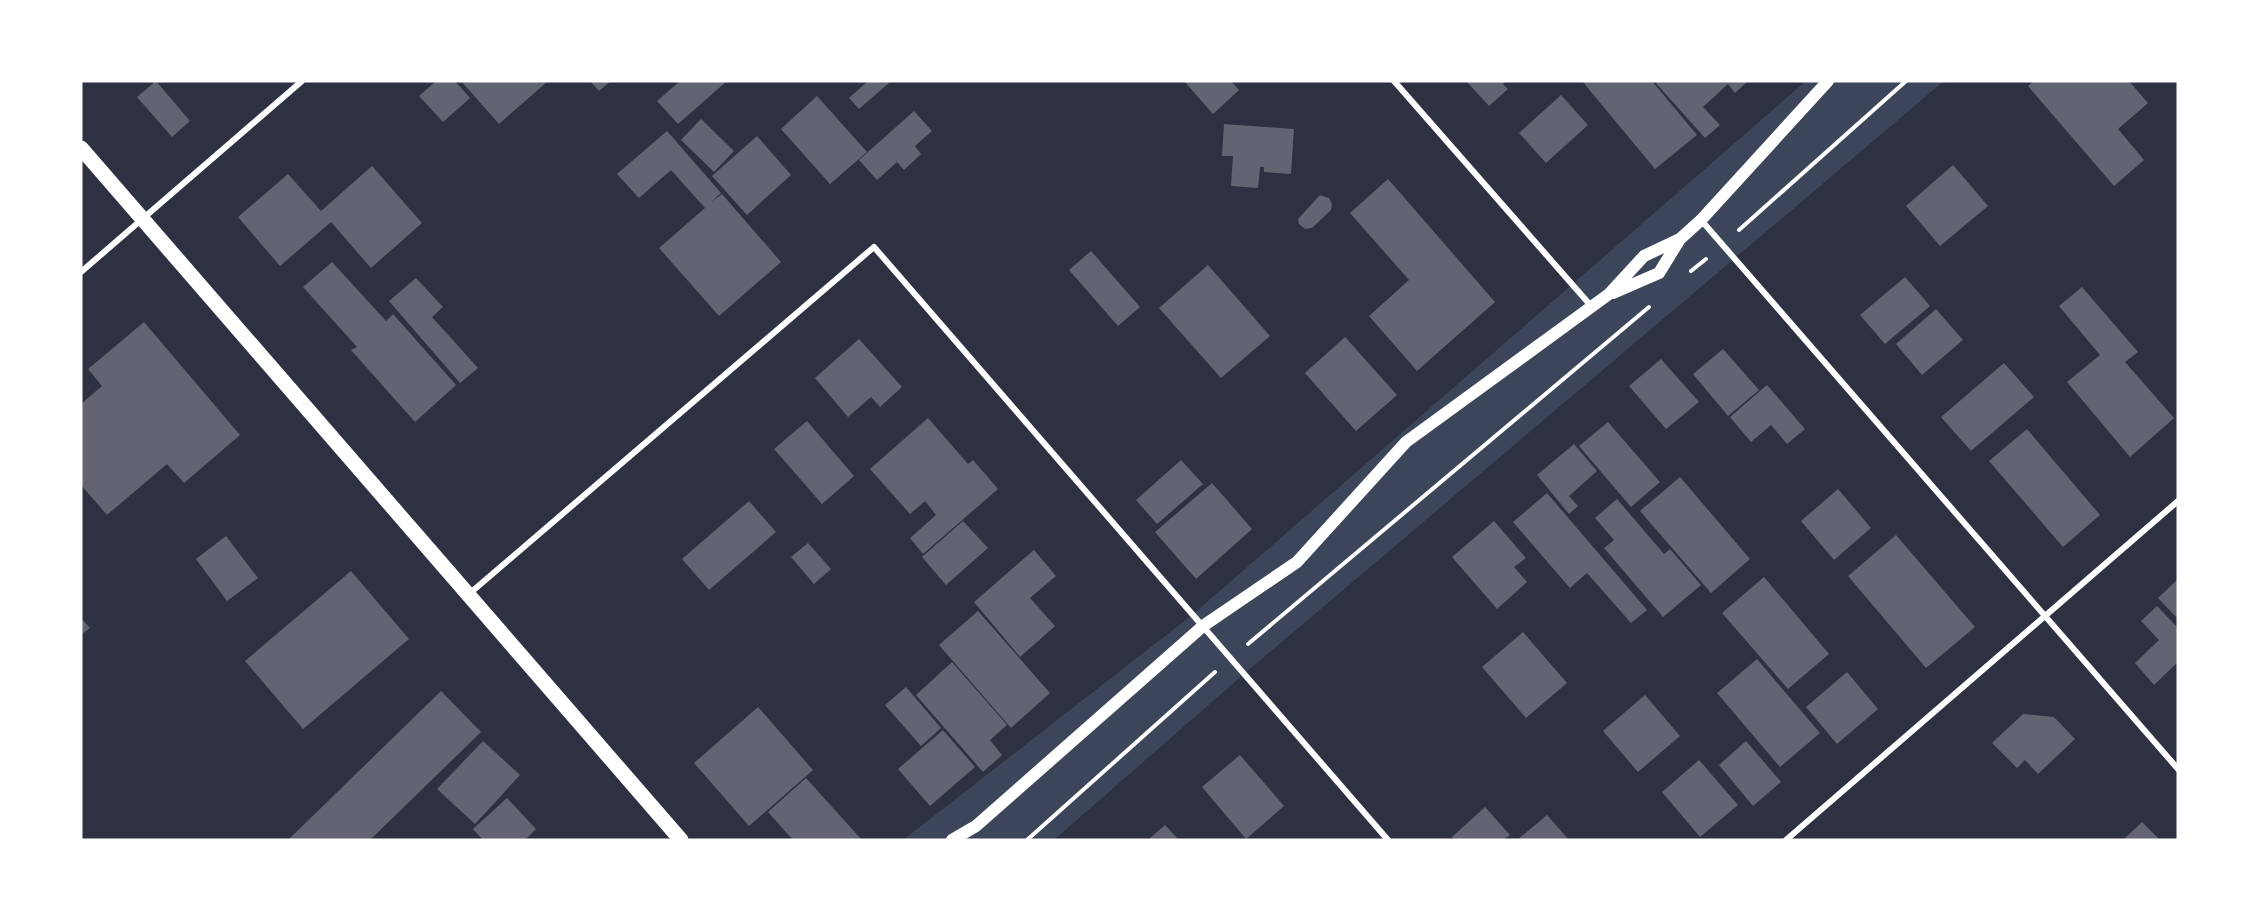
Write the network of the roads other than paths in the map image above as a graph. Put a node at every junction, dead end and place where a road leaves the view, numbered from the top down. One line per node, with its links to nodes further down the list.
1 (302, 81): 5 (street)
2 (1394, 81): 10 (street)
3 (1828, 81): 6 (main road)
4 (81, 148): 5 (main road)
5 (142, 219): 8 (street); 12 (main road)
6 (1701, 220): 7 (main road); 13 (street)
7 (1680, 239): 9 (main road); 9 (main road)
8 (81, 272)
9 (1609, 294): 10 (main road)
10 (1592, 307): 14 (main road)
11 (2178, 501): 13 (street)
12 (469, 594): 14 (street); 17 (main road)
13 (2045, 616): 15 (street); 21 (street)
14 (1203, 626): 16 (main road); 20 (street)
15 (2178, 770)
16 (976, 826): 18 (main road); 19 (main road)
17 (681, 840)
18 (952, 840)
19 (966, 840)
20 (1388, 840)
21 (1786, 840)

